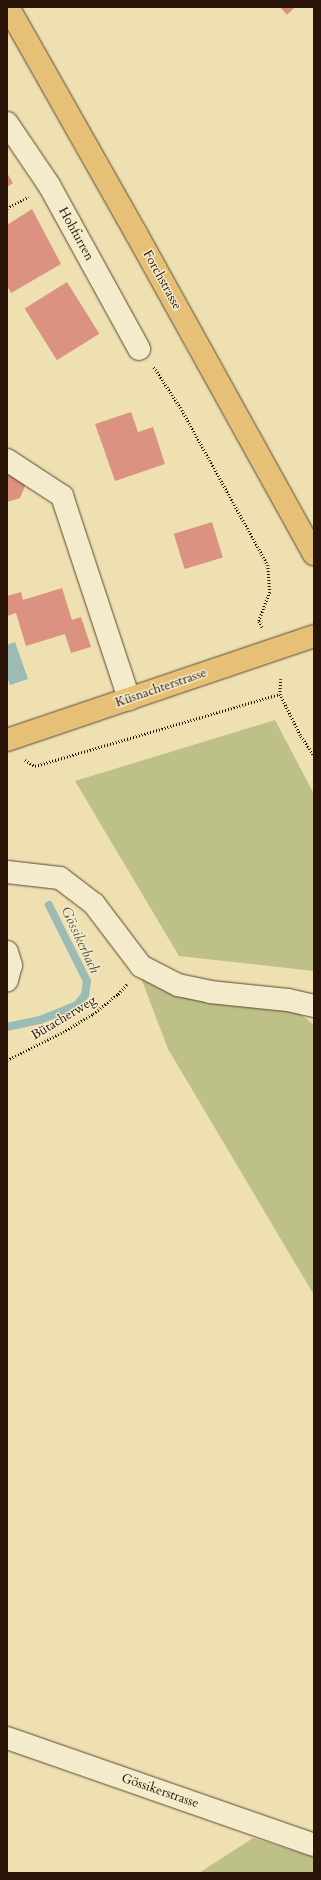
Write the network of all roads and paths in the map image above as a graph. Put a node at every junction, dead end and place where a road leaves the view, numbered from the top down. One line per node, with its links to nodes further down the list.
1 (8, 7): 5 (main road, Forchstrasse)
2 (7, 123): 3 (street, Hohfurren)
3 (139, 349): 7 (path)
4 (7, 460): 10 (street)
5 (314, 554)
6 (314, 636): 7 (main road, Küsnachterstrasse)
7 (271, 650): 10 (main road, Küsnachterstrasse)
8 (281, 679): 9 (path)
9 (280, 694): 12 (path); 13 (path)
10 (129, 699): 11 (main road, Küsnachterstrasse)
11 (7, 740)
12 (21, 756)
13 (314, 756)
14 (7, 872): 15 (street)
15 (141, 966): 16 (street); 17 (path, Bütacherweg)
16 (314, 1006)
17 (7, 1060)
18 (7, 1738): 19 (street, Gössikerstrasse)
19 (314, 1845)

